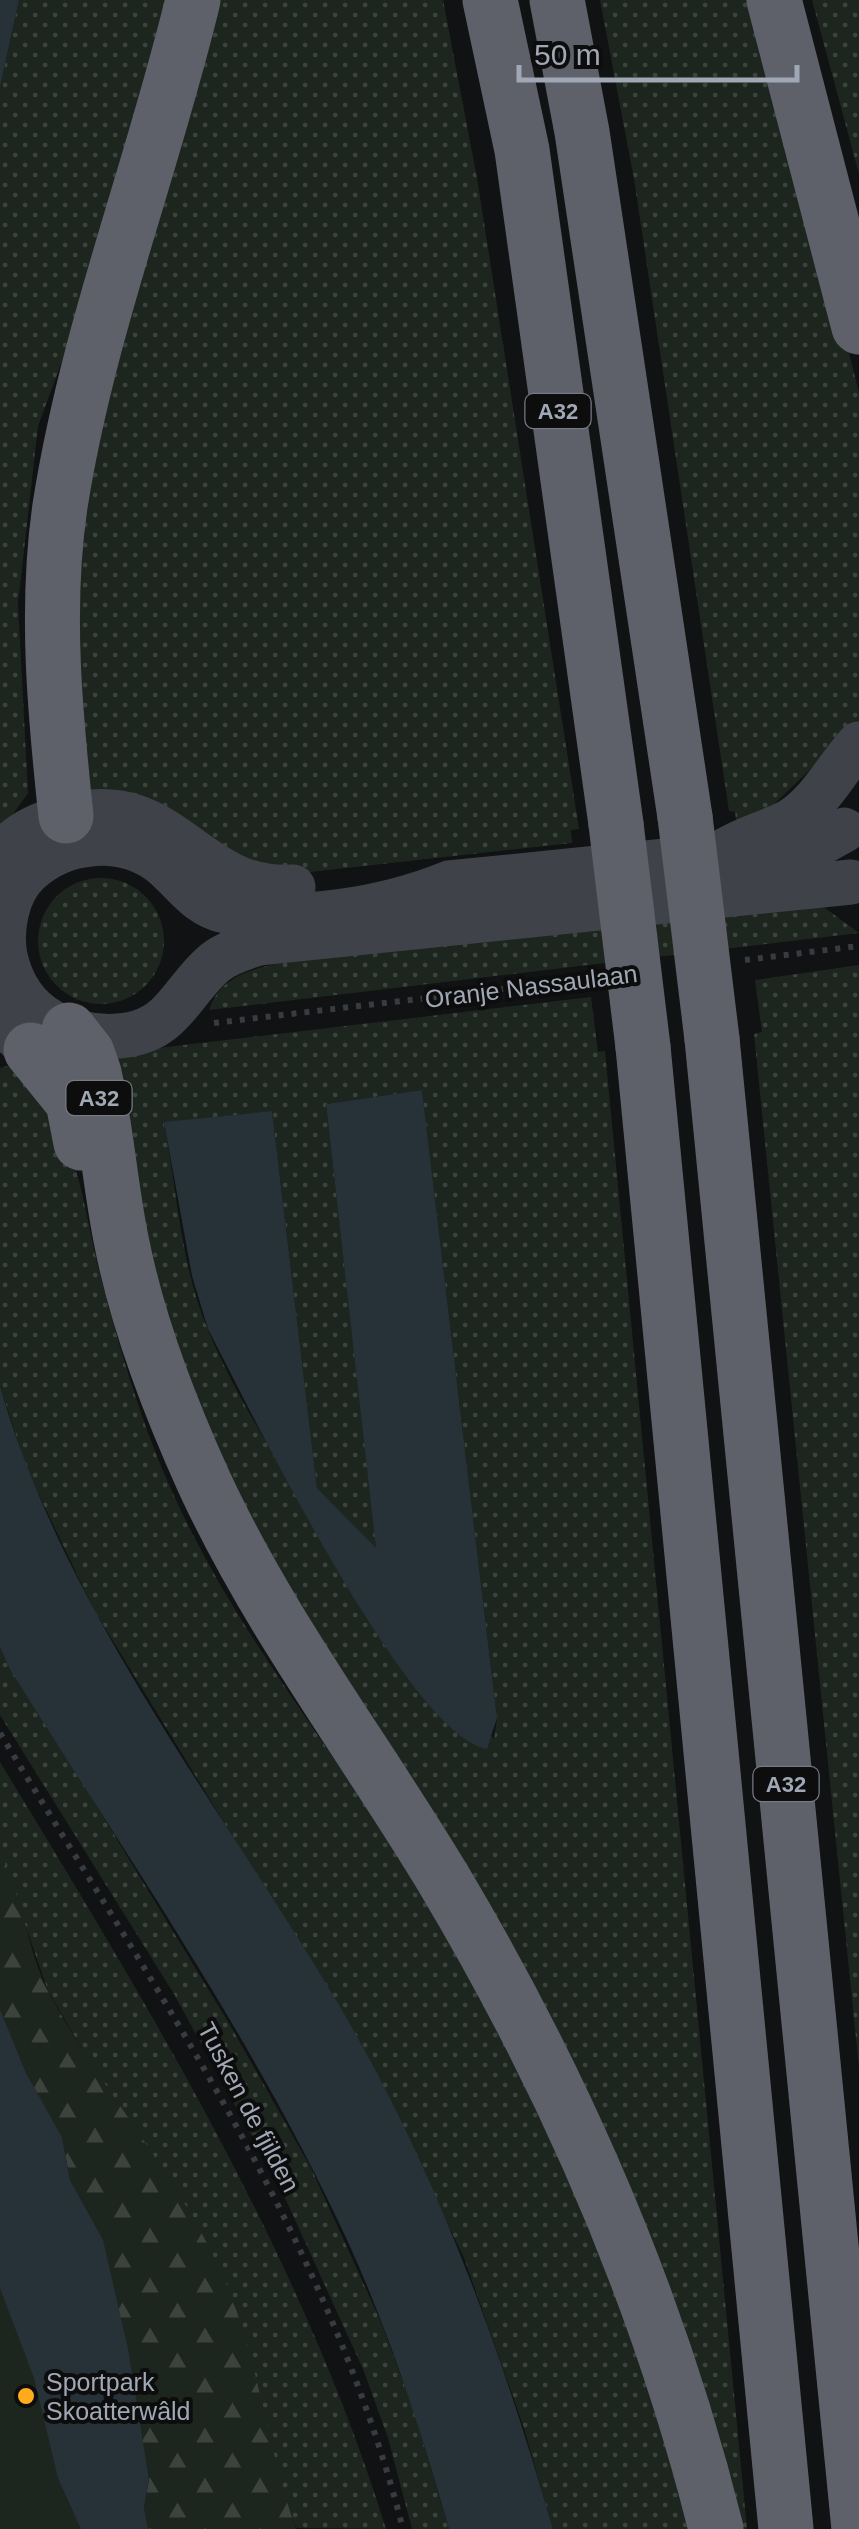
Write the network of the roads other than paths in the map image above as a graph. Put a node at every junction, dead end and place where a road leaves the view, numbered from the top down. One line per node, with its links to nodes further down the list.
1 (193, 0): 8 (highway)
2 (490, 0): 14 (highway, A32, bridge)
3 (557, 0): 9 (highway, A32)
4 (774, 0): 5 (highway)
5 (859, 327)
6 (859, 744): 7 (main road)
7 (843, 803): 9 (main road); 10 (main road)
8 (44, 836): 9 (main road); 11 (main road)
9 (700, 837): 15 (highway, A32, bridge)
10 (855, 888): 12 (main road)
11 (2, 955): 12 (main road)
12 (33, 1034): 13 (highway, A32)
13 (716, 2529)
14 (786, 2529)
15 (859, 2529)

